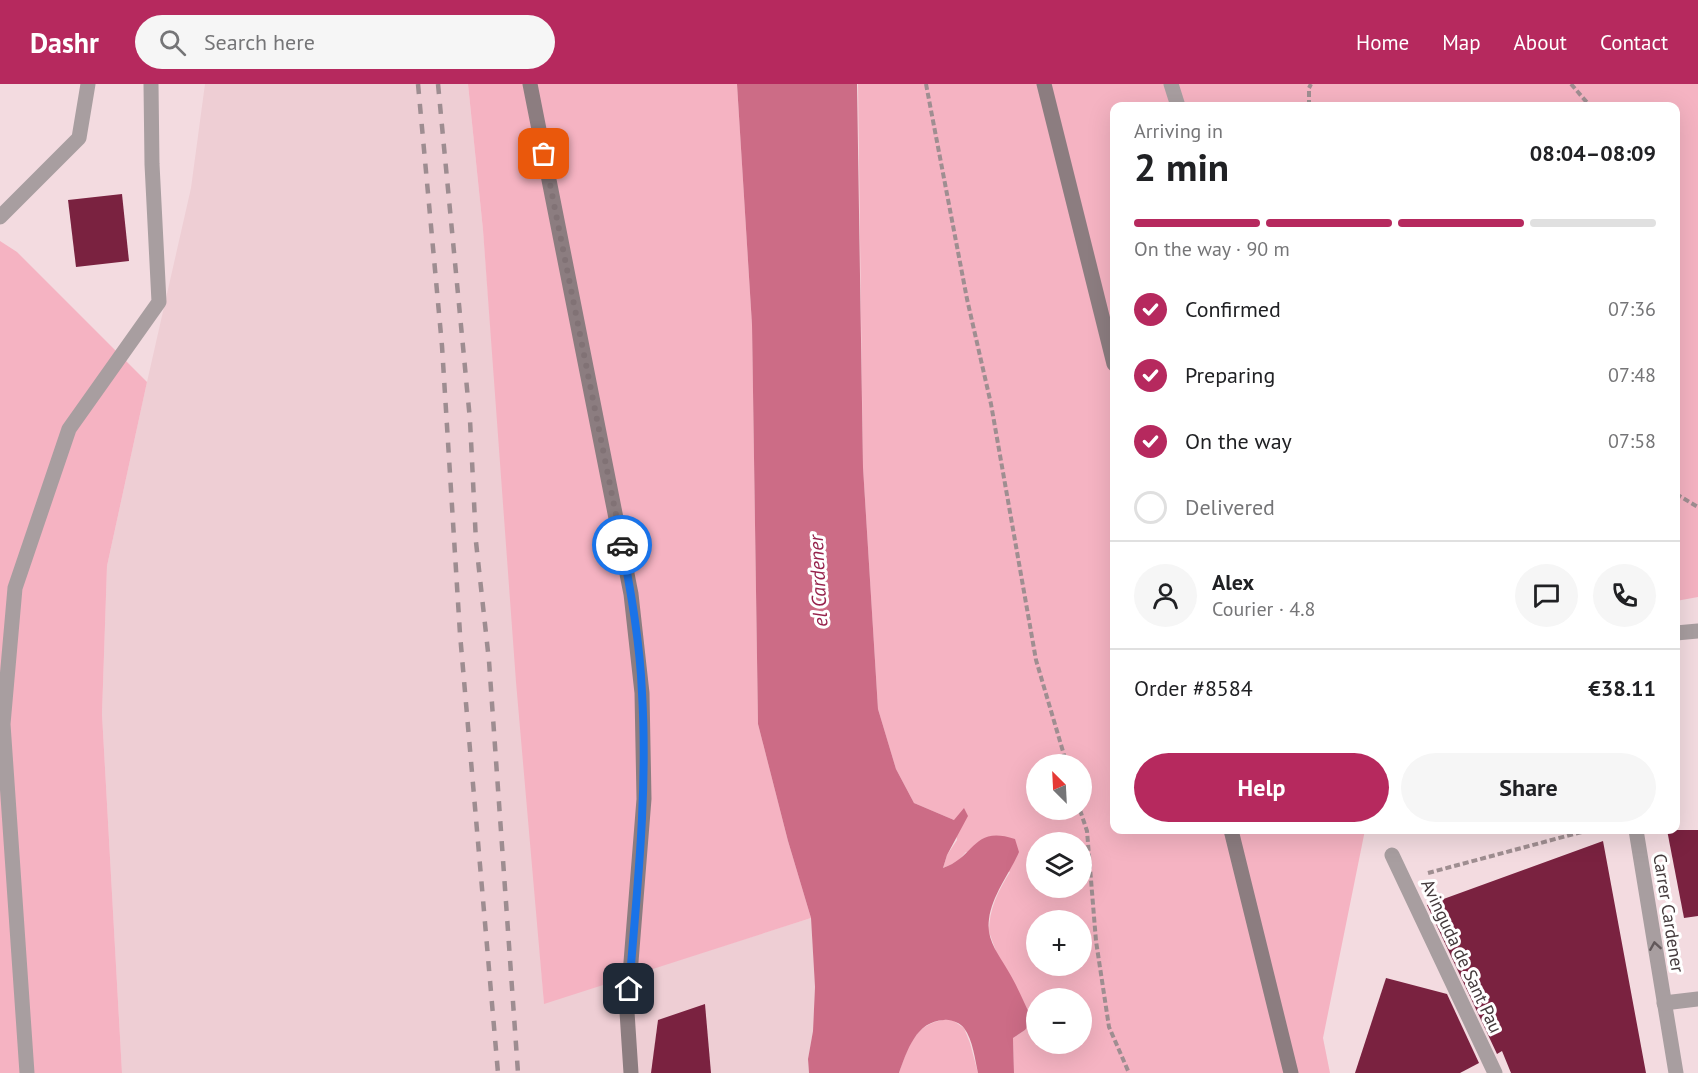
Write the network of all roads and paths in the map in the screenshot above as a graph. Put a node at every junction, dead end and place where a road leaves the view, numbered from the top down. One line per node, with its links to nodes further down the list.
1 (88, 84): 12 (street)
2 (152, 84): 27 (street)
3 (530, 84): 28 (street)
4 (926, 84): 18 (path)
5 (1044, 84): 13 (street)
6 (1171, 84): 9 (street)
7 (1311, 84): 10 (path)
8 (1571, 84): 11 (path)
9 (1177, 102)
10 (1309, 102)
11 (1587, 102)
12 (0, 217)
13 (1110, 348)
14 (1680, 496): 15 (path)
15 (1698, 507)
16 (1698, 631): 17 (street)
17 (1680, 633)
18 (1064, 754)
19 (1083, 820): 29 (path)
20 (1232, 834): 30 (street)
21 (1574, 834): 24 (path)
22 (1637, 834): 26 (street, Carrer Cardener, one-way to 22)
23 (1392, 855): 24 (street, Avinguda de Sant Pau)
24 (1404, 879): 31 (street, Avinguda de Sant Pau)
25 (1698, 999): 26 (street)
26 (1664, 1003): 32 (street, Carrer Cardener)
27 (27, 1073)
28 (631, 1073)
29 (1129, 1073)
30 (1291, 1073)
31 (1495, 1073)
32 (1676, 1073)

